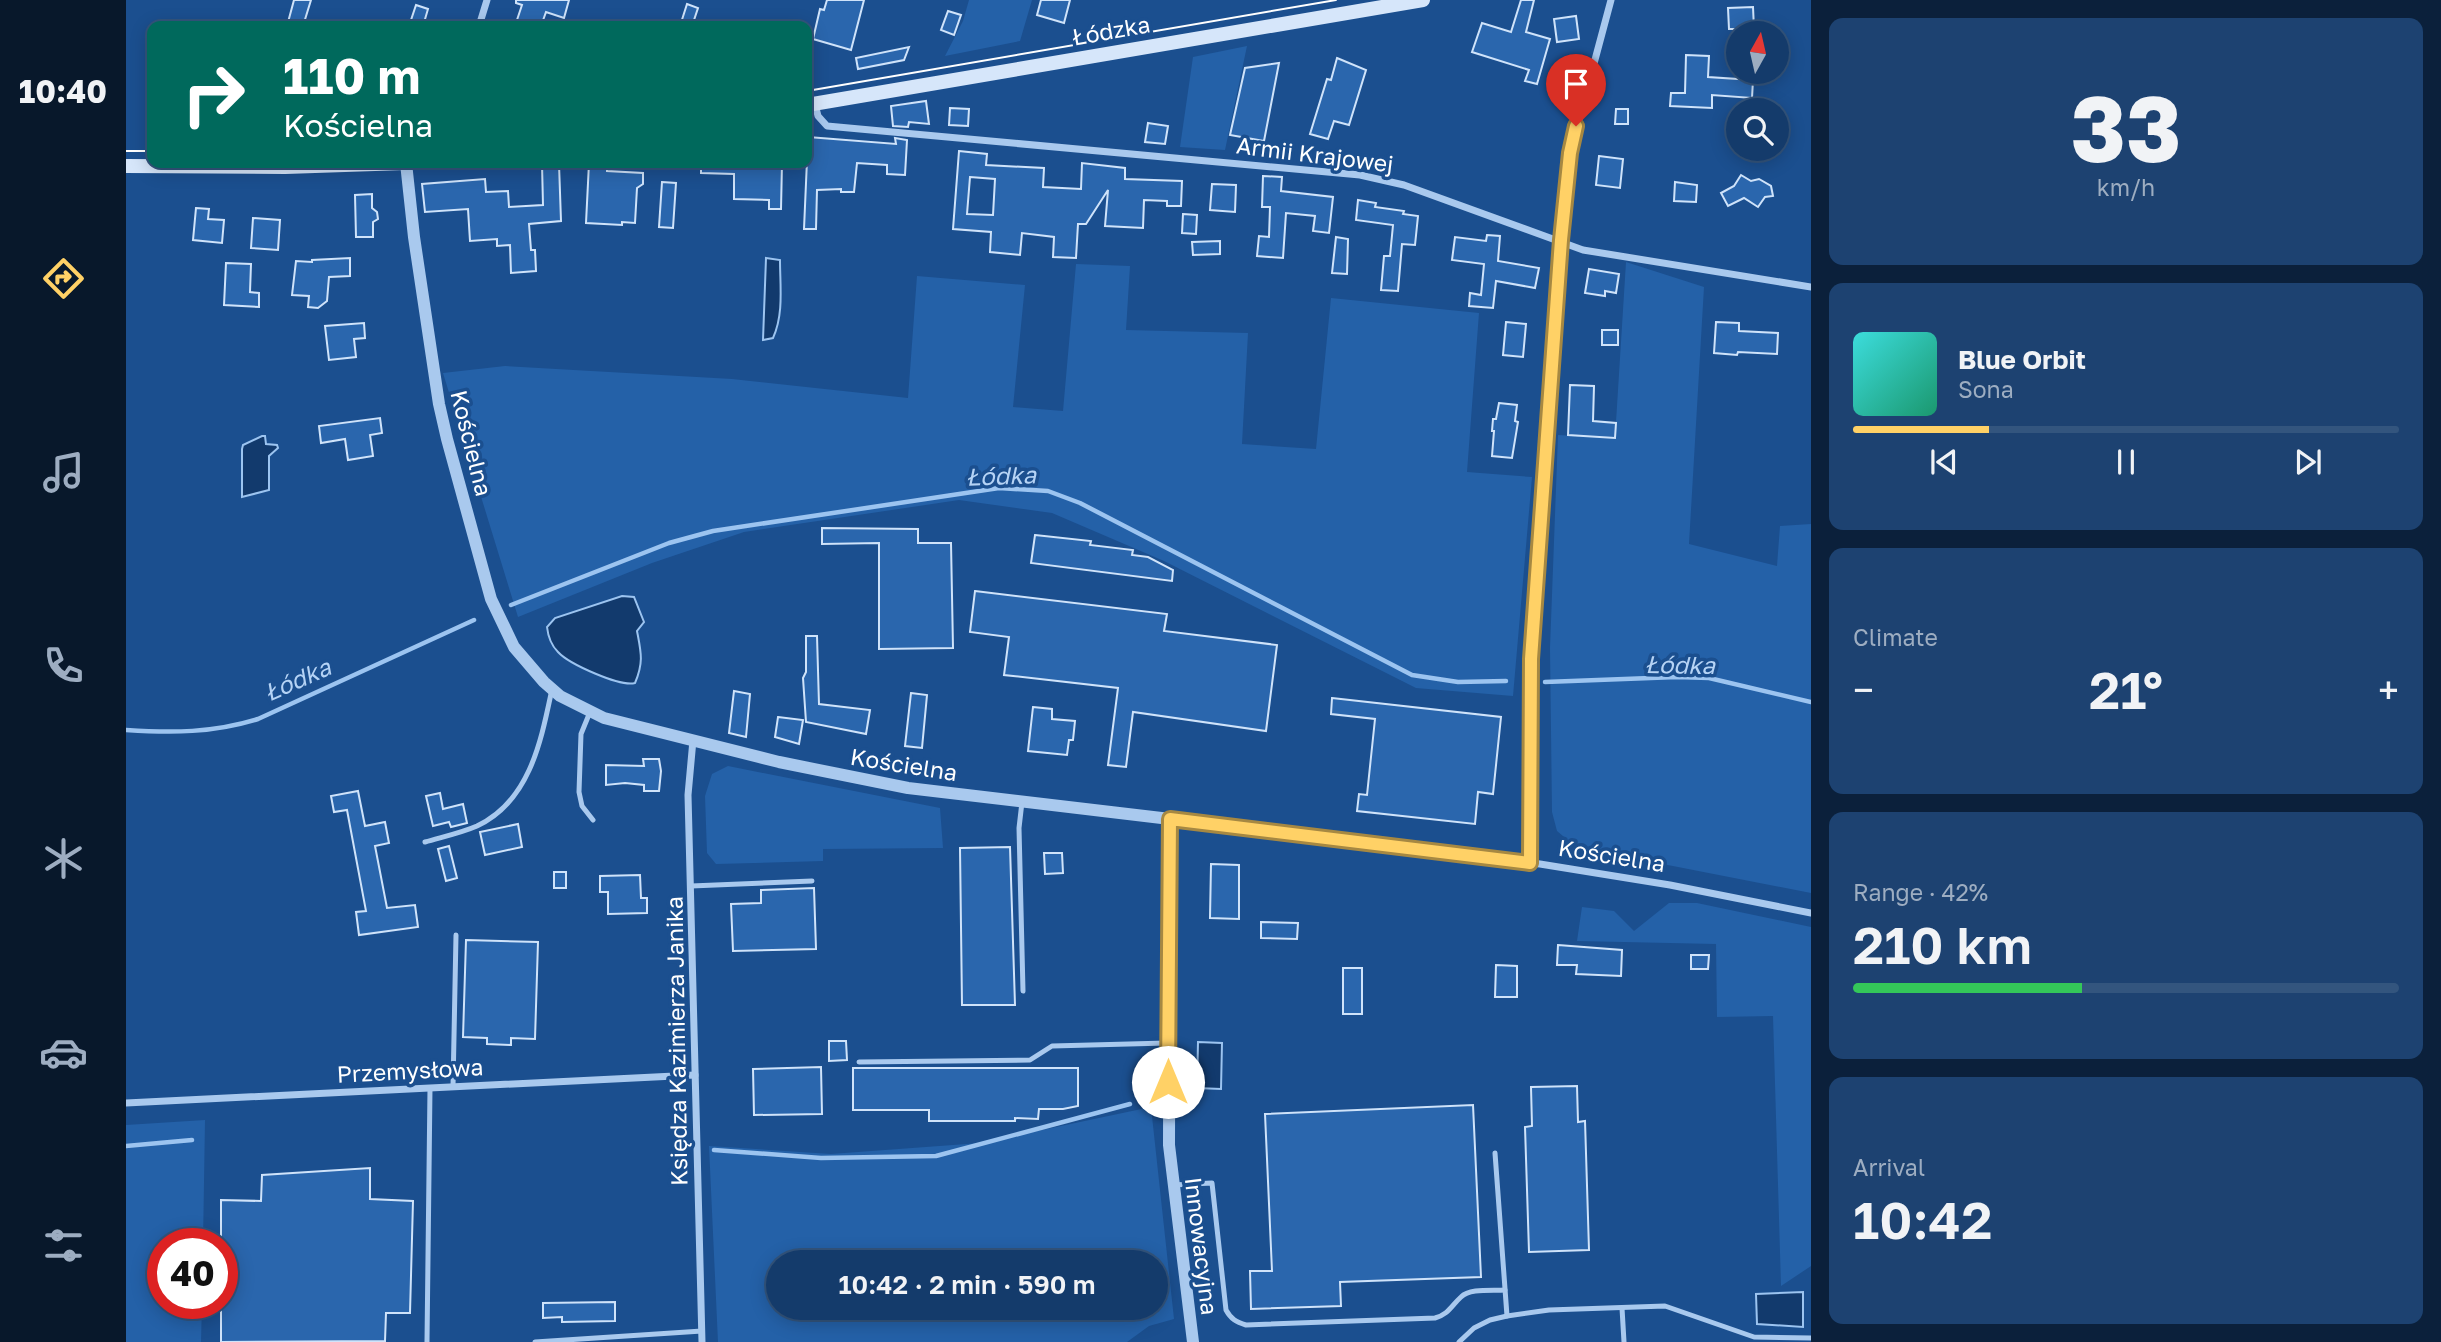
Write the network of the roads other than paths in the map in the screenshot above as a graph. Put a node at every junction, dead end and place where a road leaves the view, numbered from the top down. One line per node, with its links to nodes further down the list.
1 (487, 0): 4 (street)
2 (1423, 0): 5 (main road, Łódzka)
3 (1611, 0): 10 (street)
4 (481, 21)
5 (812, 105)
6 (812, 107): 10 (street, Armii Krajowej)
7 (126, 166): 8 (main road)
8 (147, 166)
9 (406, 168): 12 (street, Kościelna)
10 (1561, 240): 11 (street, Armii Krajowej); 19 (street)
11 (1811, 286)
12 (552, 689): 13 (street, Kościelna); 18 (lane)
13 (590, 712): 14 (street, Kościelna); 17 (lane)
14 (693, 740): 15 (street, Kościelna); 21 (street, Księdza Kazimierza Janika)
15 (1022, 802): 16 (street, Kościelna); 24 (lane)
16 (1170, 819): 19 (street, Kościelna); 25 (street, Innowacyjna)
17 (593, 820)
18 (425, 842)
19 (1530, 863): 22 (street, Kościelna)
20 (812, 881): 21 (lane)
21 (691, 886): 27 (street, Księdza Kazimierza Janika)
22 (1811, 913)
23 (456, 936): 28 (lane)
24 (1023, 991)
25 (1168, 1043): 26 (lane); 32 (street, Innowacyjna)
26 (859, 1062)
27 (695, 1075): 28 (street, Przemysłowa); 36 (street, Księdza Kazimierza Janika)
28 (453, 1087): 29 (street, Przemysłowa)
29 (430, 1088): 30 (street, Przemysłowa); 39 (lane)
30 (126, 1103)
31 (1495, 1153): 33 (lane)
32 (1173, 1185): 33 (lane); 43 (street, Innowacyjna)
33 (1505, 1290): 35 (lane)
34 (1622, 1308): 35 (lane); 38 (lane); 45 (lane)
35 (1507, 1316): 44 (lane)
36 (702, 1331): 37 (lane); 42 (street, Księdza Kazimierza Janika)
37 (633, 1334): 40 (lane); 41 (lane)
38 (1811, 1338)
39 (427, 1342)
40 (535, 1342)
41 (634, 1342)
42 (702, 1342)
43 (1193, 1342)
44 (1459, 1342)
45 (1624, 1342)

